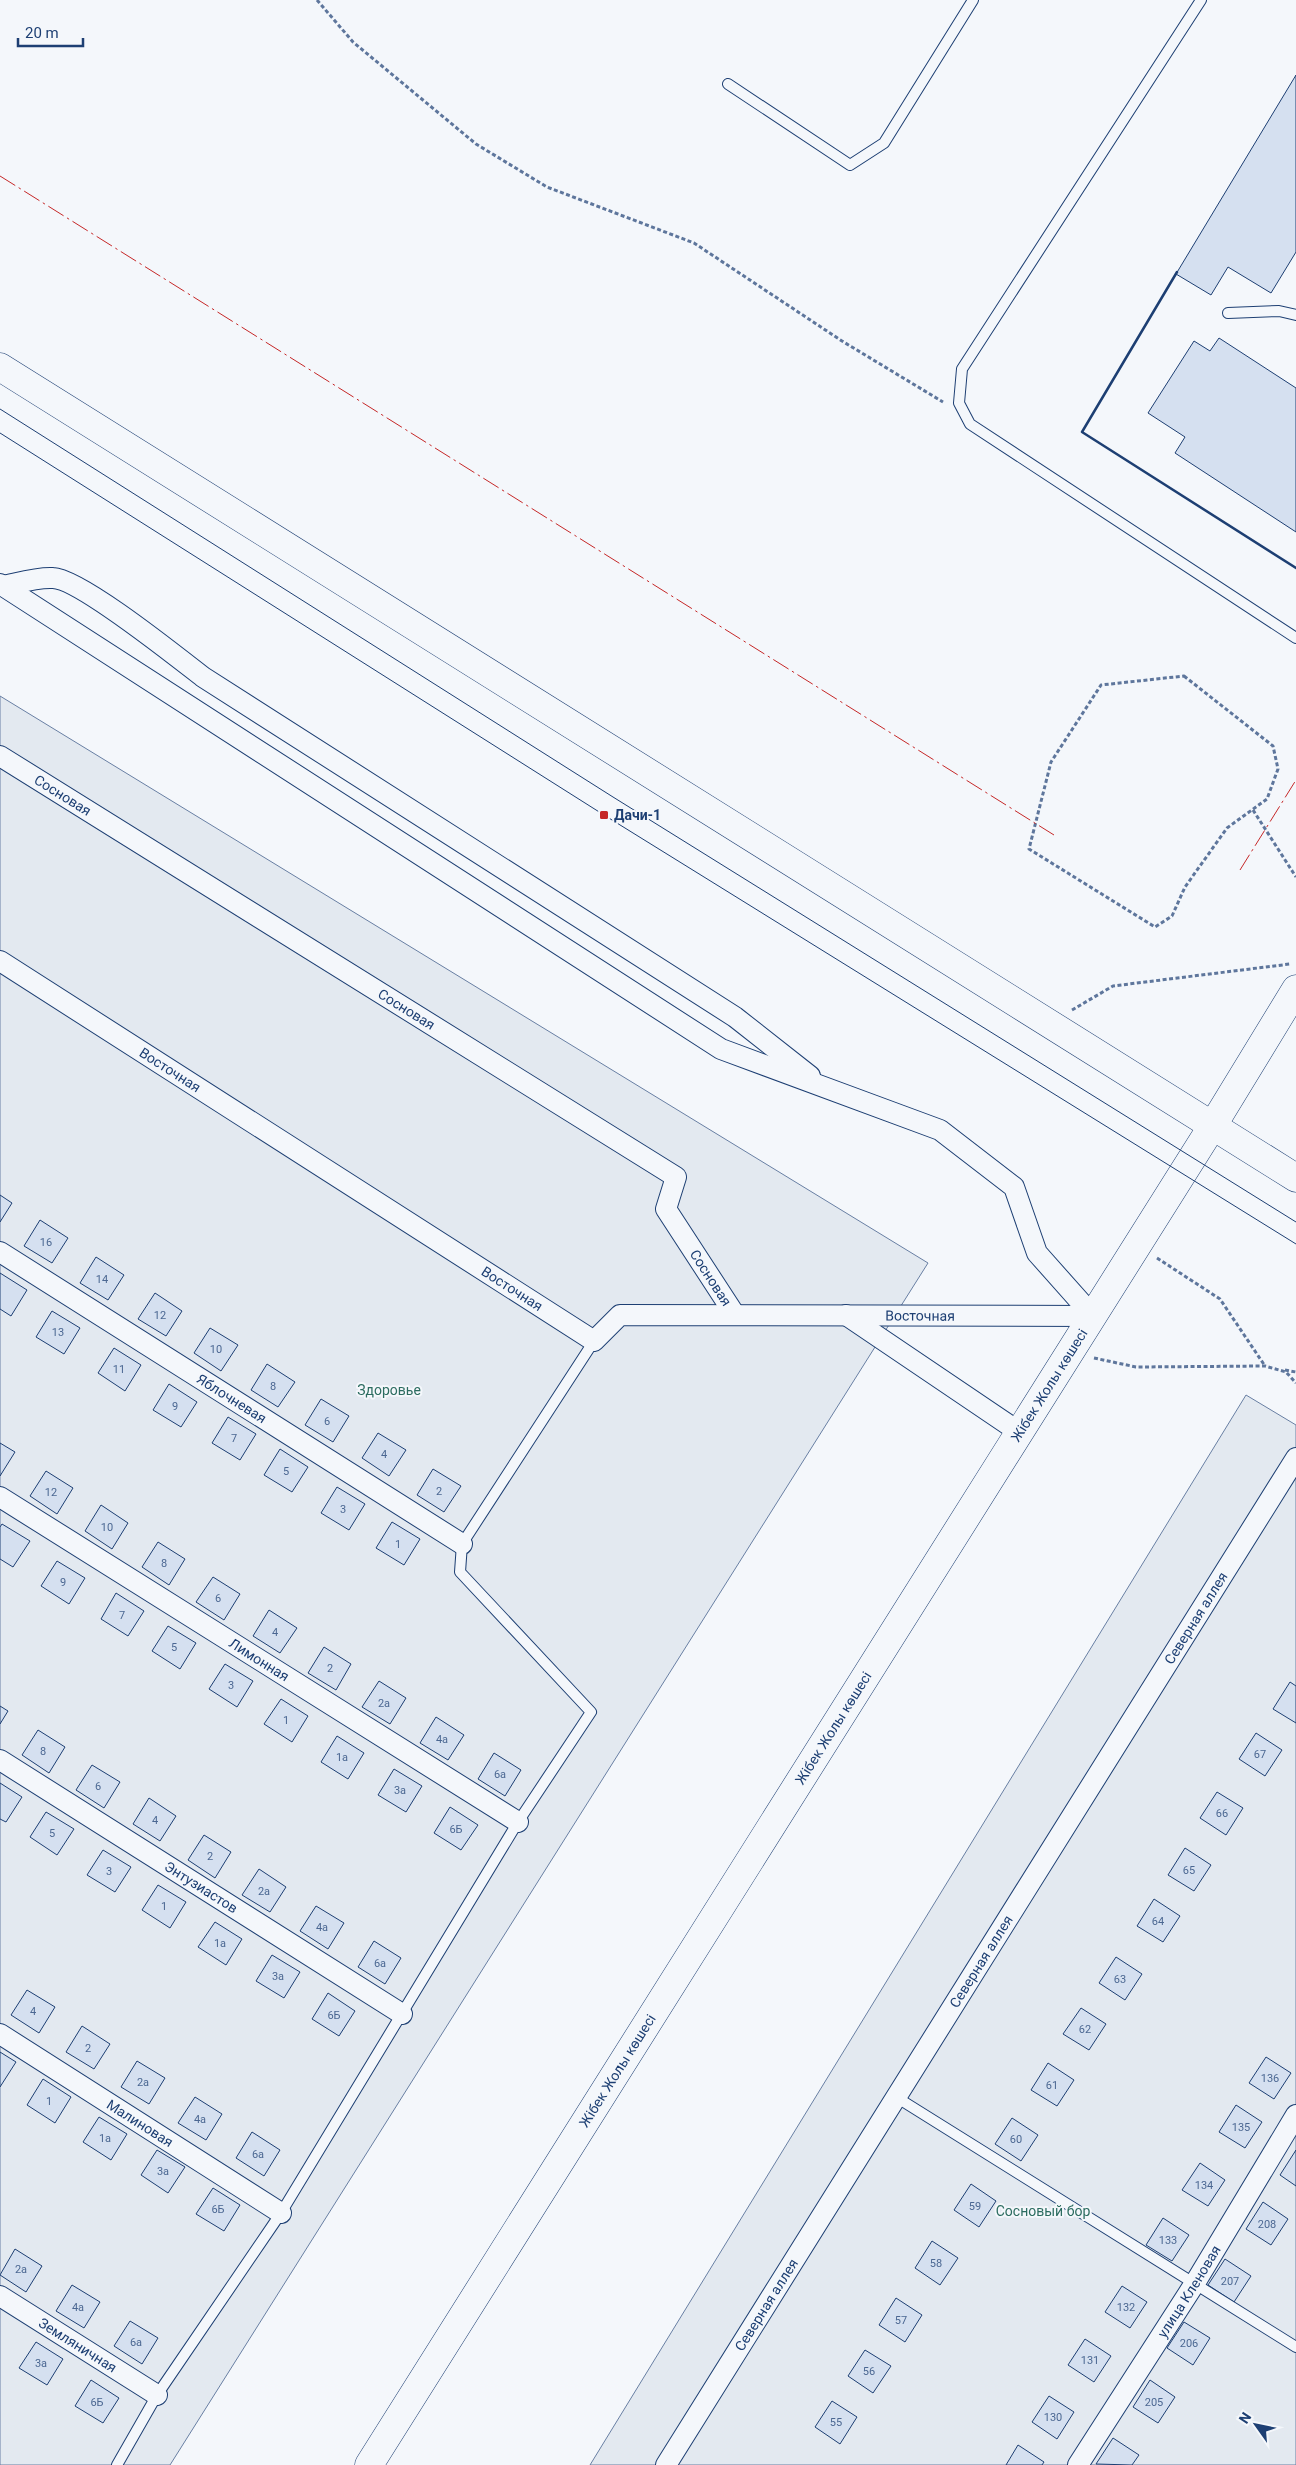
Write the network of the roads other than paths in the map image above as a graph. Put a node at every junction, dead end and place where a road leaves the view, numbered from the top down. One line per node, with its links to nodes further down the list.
1 (973, 0): 3 (lane)
2 (1201, 0): 8 (lane)
3 (728, 84)
4 (1228, 313): 5 (lane)
5 (1296, 315)
6 (0, 367): 13 (main road)
7 (2, 585): 12 (street); 12 (street)
8 (1296, 638)
9 (0, 756): 16 (street, Сосновая)
10 (0, 961): 19 (street, Восточная)
11 (1296, 989): 13 (main road, Жібек Жолы көшесі)
12 (824, 1087): 18 (street)
13 (1213, 1125): 14 (main road); 18 (main road, Жібек Жолы көшесі)
14 (1296, 1178)
15 (0, 1252): 23 (street, Яблочневая)
16 (735, 1315): 17 (street, Восточная); 19 (street, Восточная)
17 (846, 1315): 18 (street, Восточная); 20 (street)
18 (1093, 1316): 20 (main road, Жібек Жолы көшесі)
19 (594, 1340): 23 (lane)
20 (1019, 1432): 36 (main road, Жібек Жолы көшесі)
21 (1296, 1458): 28 (street, Северная аллея)
22 (0, 1497): 25 (street, Лимонная)
23 (462, 1544): 25 (lane)
24 (0, 1760): 26 (street, Энтузиастов)
25 (518, 1822): 26 (lane)
26 (402, 2014): 30 (lane)
27 (0, 2034): 30 (street, Малиновая)
28 (896, 2097): 31 (lane); 37 (street, Северная аллея)
29 (1296, 2115): 31 (street, улица Кленовая)
30 (281, 2213): 34 (lane)
31 (1195, 2282): 33 (lane); 38 (street, улица Кленовая)
32 (0, 2296): 34 (street, Земляничная)
33 (1296, 2347)
34 (157, 2395): 35 (lane)
35 (117, 2465)
36 (369, 2465)
37 (666, 2465)
38 (1078, 2465)

